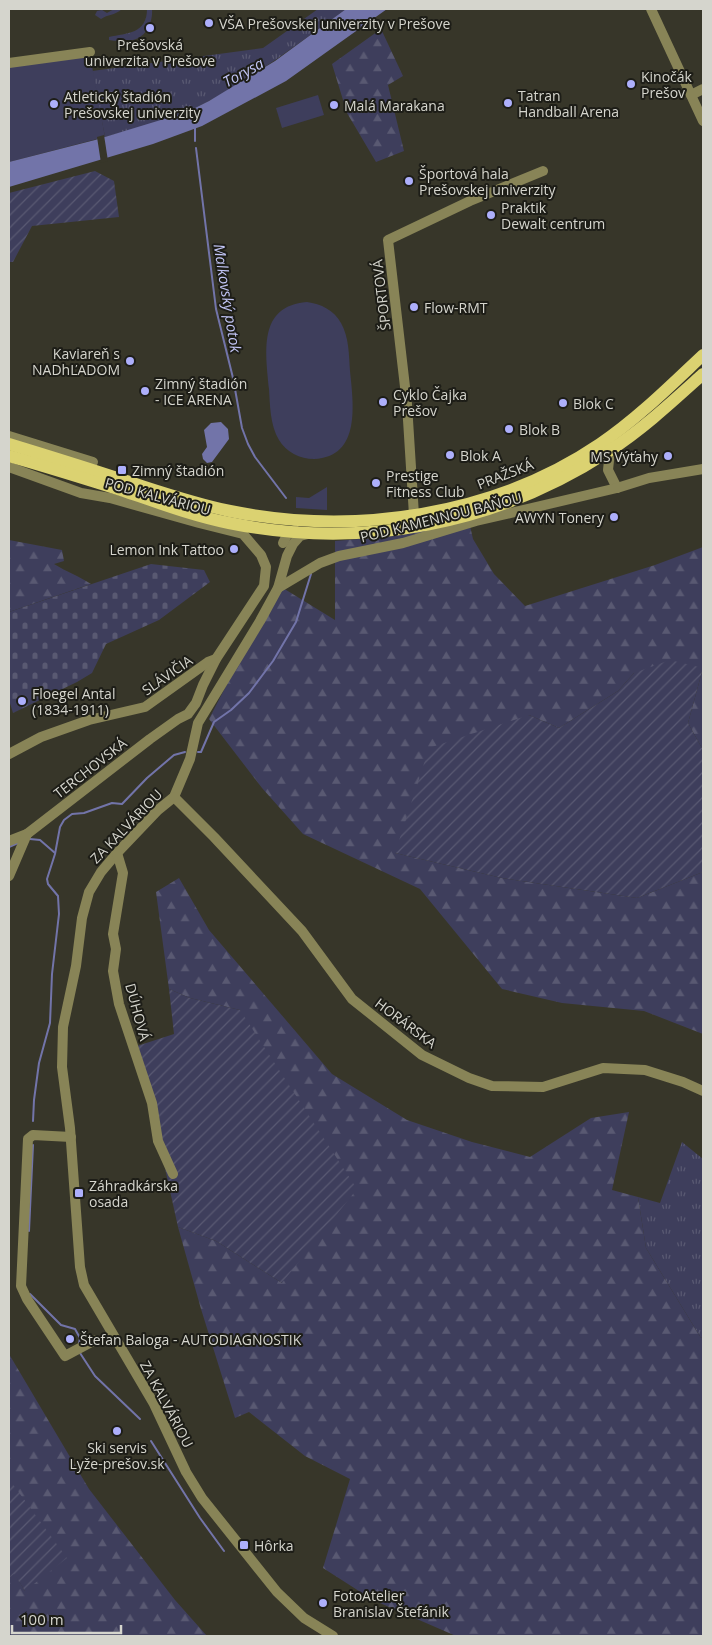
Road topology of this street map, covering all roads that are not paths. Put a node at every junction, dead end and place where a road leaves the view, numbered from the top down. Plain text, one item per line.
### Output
1 (651, 9) edge
2 (90, 52) dead end
3 (9, 64) edge
4 (703, 89) edge
5 (691, 95) junction
6 (703, 121) edge
7 (543, 171) dead end
8 (703, 355) edge
9 (703, 374) edge
10 (9, 436) edge
11 (9, 444) edge
12 (610, 450) junction
13 (9, 456) edge
14 (93, 462) dead end
15 (590, 463) junction
16 (9, 467) edge
17 (703, 469) edge
18 (608, 470) junction
19 (617, 488) junction
20 (414, 515) junction
21 (278, 518) junction
22 (323, 520) junction
23 (289, 540) junction
24 (286, 559) junction
25 (295, 577) junction
26 (264, 586) junction
27 (278, 588) junction
28 (216, 659) junction
29 (188, 714) junction
30 (198, 723) junction
31 (9, 754) edge
32 (174, 796) junction
33 (165, 808) dead end
34 (186, 809) junction
35 (25, 840) junction
36 (9, 841) edge
37 (117, 853) junction
38 (9, 876) edge
39 (703, 1091) edge
40 (71, 1138) junction
41 (173, 1174) dead end
42 (95, 1340) dead end
43 (333, 1636) edge

1 - 5 street
2 - 3 street
4 - 5 street
5 - 6 street
7 - 20 street, ŠPORTOVÁ
8 - 20 main road, PRAŽSKÁ
9 - 12 main road, PRAŽSKÁ
10 - 14 street, POD KALVÁRIOU
11 - 21 main road, POD KALVÁRIOU
12 - 15 main road, PRAŽSKÁ
12 - 18 street
13 - 23 main road, POD KALVÁRIOU
15 - 18 street
15 - 23 main road, PRAŽSKÁ
16 - 26 street, POD KALVÁRIOU
17 - 19 street, POD KAMENNOU BAŇOU
18 - 19 street
19 - 25 street, POD KAMENNOU BAŇOU
20 - 22 main road, PRAŽSKÁ
21 - 22 main road, PRAŽSKÁ
21 - 23 street
22 - 23 street
23 - 24 street, ZA KALVÁRIOU
24 - 25 street
24 - 27 street, ZA KALVÁRIOU
25 - 27 street, POD KAMENNOU BAŇOU
26 - 27 street
26 - 28 street, SLÁVIČIA
27 - 30 street, ZA KALVÁRIOU
28 - 29 street, TERCHOVSKÁ
28 - 31 street, SLÁVIČIA
29 - 30 street
29 - 35 street, TERCHOVSKÁ
30 - 32 street, ZA KALVÁRIOU
32 - 34 street, HORÁRSKA
32 - 37 street, ZA KALVÁRIOU
33 - 34 street
34 - 39 street, HORÁRSKA
35 - 36 street, TERCHOVSKÁ
35 - 38 street
37 - 40 street, ZA KALVÁRIOU
37 - 41 street, DÚHOVÁ
40 - 42 street
40 - 43 street, ZA KALVÁRIOU

